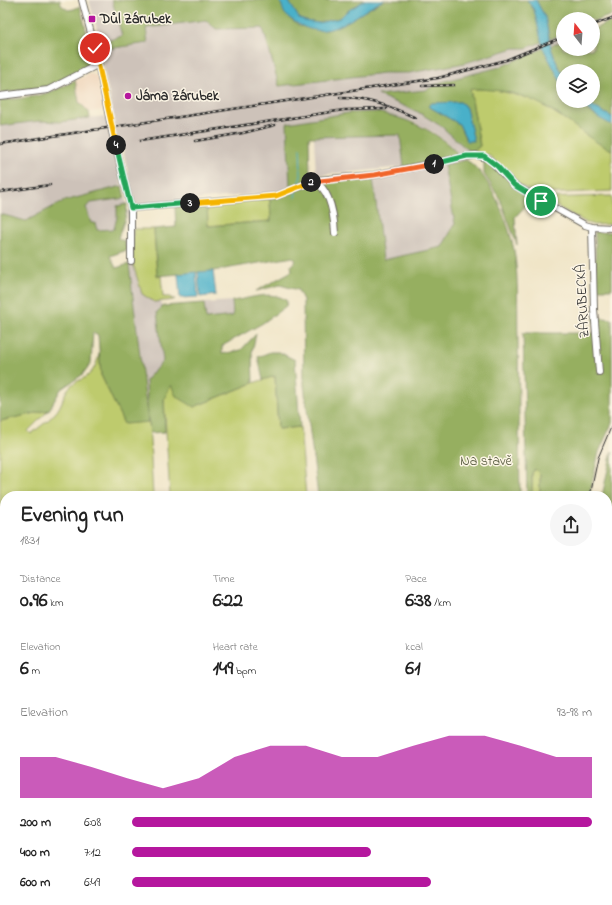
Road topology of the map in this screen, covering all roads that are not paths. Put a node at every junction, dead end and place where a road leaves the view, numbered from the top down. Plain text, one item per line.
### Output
1 (82, 0) edge
2 (99, 64) junction
3 (0, 96) edge
4 (314, 181) junction
5 (131, 208) junction
6 (592, 228) junction
7 (612, 228) edge
8 (335, 233) dead end
9 (131, 261) dead end
10 (599, 372) dead end

1 - 2 street
2 - 3 street
2 - 5 street
4 - 5 street
4 - 6 street
4 - 8 street
5 - 9 street
6 - 7 street
6 - 10 street, ZÁRUBECKÁ

